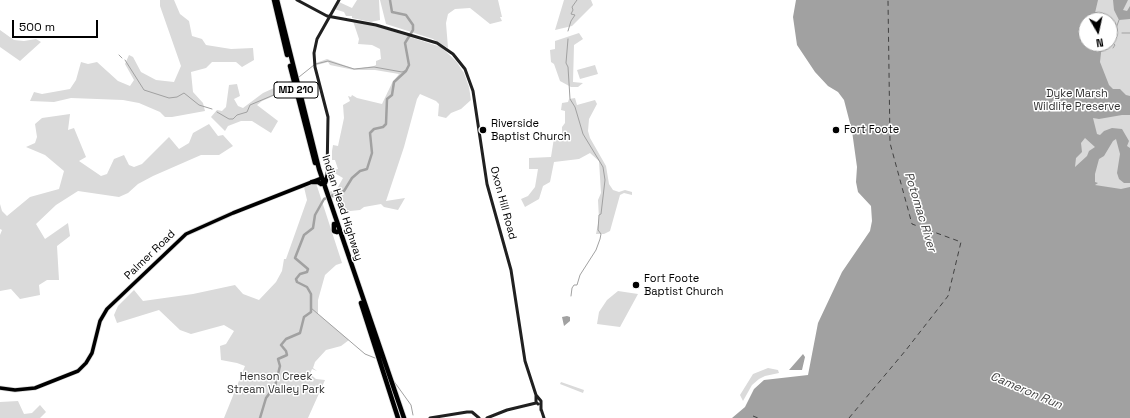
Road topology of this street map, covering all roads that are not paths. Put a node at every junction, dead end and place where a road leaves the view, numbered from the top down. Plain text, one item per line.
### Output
1 (274, 0) edge
2 (297, 0) edge
3 (339, 0) edge
4 (278, 2) edge
5 (330, 16) junction
6 (328, 175) junction
7 (321, 180) junction
8 (312, 182) joint
9 (326, 188) junction
10 (327, 198) junction
11 (0, 388) edge
12 (538, 402) junction
13 (401, 418) edge
14 (430, 418) edge
15 (479, 418) edge
16 (487, 418) edge
17 (544, 418) edge

1 - 7 highway, Indian Head Highway / MD 210
2 - 5 main road, Oxon Hill Road
3 - 5 main road
4 - 7 highway, Indian Head Highway / MD 210
5 - 6 main road
5 - 12 main road, Oxon Hill Road
6 - 7 main road
6 - 9 highway
7 - 8 highway
7 - 9 highway, Indian Head Highway / MD 210
7 - 10 highway, Indian Head Highway / MD 210
8 - 11 main road, Palmer Road
9 - 10 highway, Indian Head Highway / MD 210
10 - 13 highway, Indian Head Highway / MD 210
10 - 13 highway, Indian Head Highway / MD 210
12 - 16 main road
12 - 17 main road
14 - 15 main road

